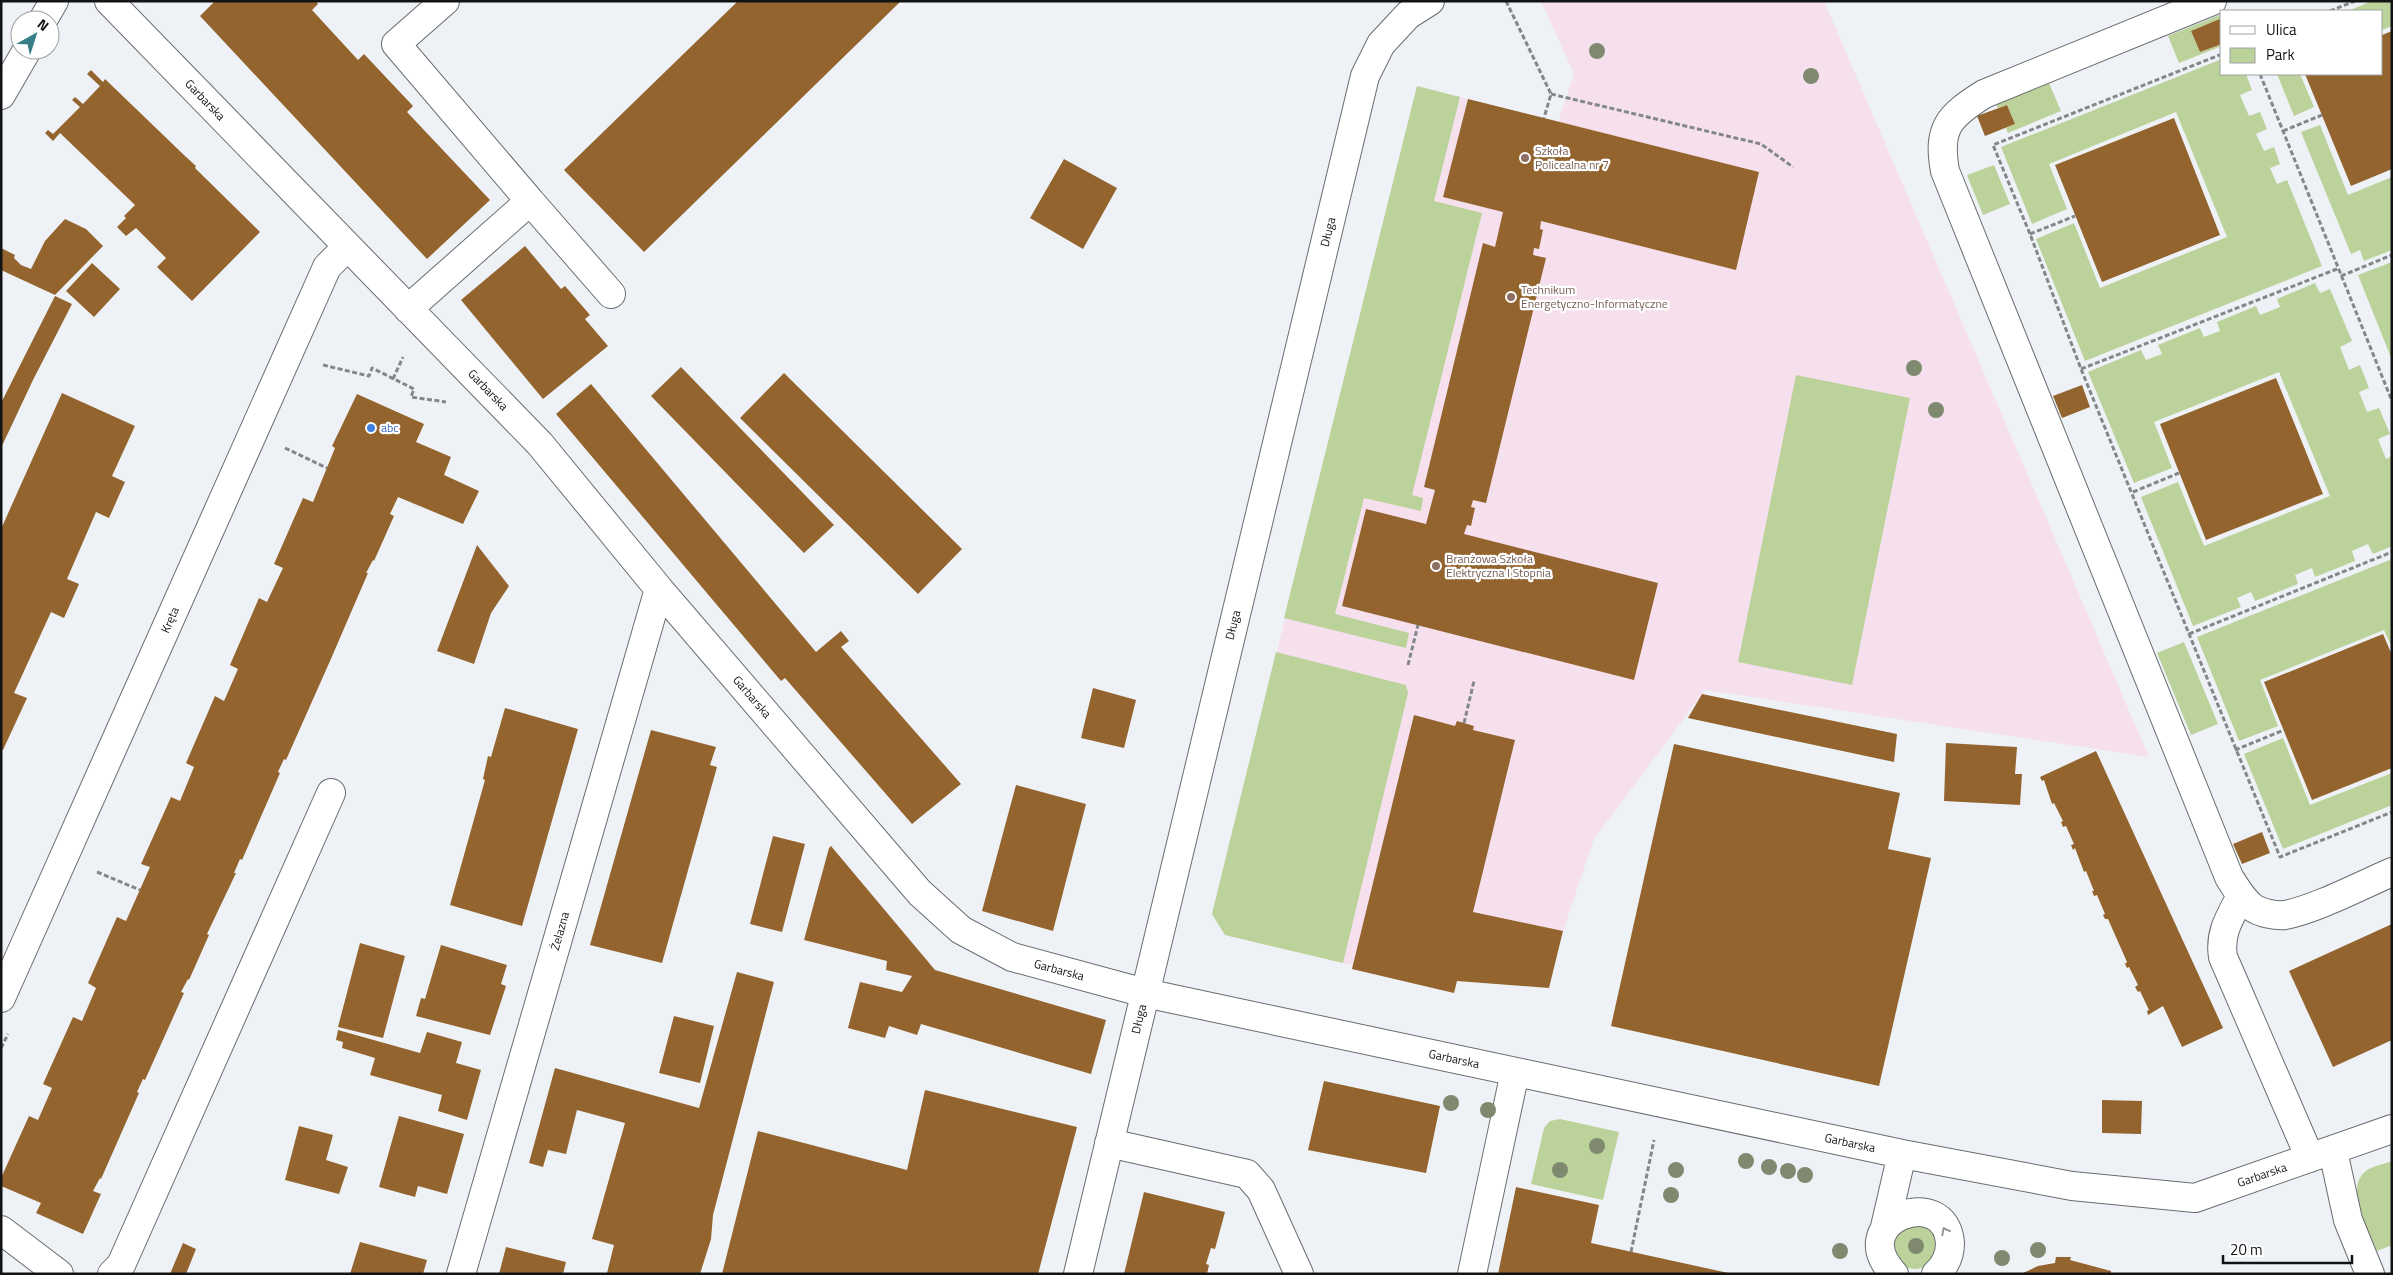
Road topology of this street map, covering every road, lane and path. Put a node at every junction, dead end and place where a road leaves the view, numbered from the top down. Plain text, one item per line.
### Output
1 (109, 1) edge
2 (445, 1) edge
3 (1430, 1) edge
4 (1506, 1) edge
5 (2212, 1) edge
6 (2355, 1) edge
7 (2332, 10) edge
8 (2220, 55) edge
9 (21, 60) edge
10 (2260, 75) edge
11 (1551, 94) junction
12 (1, 95) edge
13 (2322, 115) dead end
14 (1544, 118) dead end
15 (2283, 131) junction
16 (1793, 167) dead end
17 (530, 201) junction
18 (2075, 216) dead end
19 (2030, 234) junction
20 (347, 247) junction
21 (2392, 255) edge
22 (2337, 269) junction
23 (2341, 276) junction
24 (612, 294) dead end
25 (408, 309) junction
26 (406, 350) dead end
27 (315, 363) dead end
28 (2082, 369) junction
29 (393, 379) junction
30 (2392, 387) edge
31 (2387, 389) junction
32 (2392, 401) edge
33 (448, 403) dead end
34 (282, 447) dead end
35 (327, 468) dead end
36 (2179, 473) dead end
37 (2132, 492) junction
38 (2392, 552) edge
39 (659, 589) junction
40 (1418, 625) dead end
41 (2189, 634) junction
42 (1408, 665) dead end
43 (1474, 681) dead end
44 (1464, 723) dead end
45 (2284, 730) dead end
46 (2235, 750) junction
47 (331, 793) dead end
48 (2392, 812) edge
49 (92, 870) dead end
50 (2392, 872) edge
51 (140, 890) dead end
52 (2241, 896) junction
53 (1145, 993) junction
54 (1, 998) edge
55 (1516, 1072) junction
56 (2392, 1129) edge
57 (1654, 1136) dead end
58 (1110, 1143) junction
59 (2322, 1155) junction
60 (1900, 1163) junction
61 (1921, 1212) junction
62 (1885, 1227) junction
63 (1, 1230) edge
64 (1631, 1252) dead end
65 (59, 1274) edge
66 (112, 1274) edge
67 (461, 1274) edge
68 (1078, 1274) edge
69 (1299, 1274) edge
70 (1472, 1274) edge
71 (1894, 1274) edge
72 (1936, 1274) edge
73 (2370, 1274) edge

1 - 20 street, Garbarska
2 - 17 street
3 - 53 street, Długa
4 - 11 path
5 - 52 street
6 - 7 path
8 - 19 path
9 - 12 street
10 - 15 path
11 - 14 path
11 - 16 path
13 - 15 path
15 - 22 path
17 - 24 street
17 - 25 street
18 - 19 path
19 - 28 path
20 - 25 street, Garbarska
20 - 54 street, Kręta
21 - 23 path
22 - 23 path
22 - 28 path
23 - 31 path
25 - 39 street, Garbarska
26 - 29 path
27 - 29 path
28 - 37 path
29 - 33 path
30 - 31 path
31 - 32 path
34 - 35 path
36 - 37 path
37 - 41 path
38 - 41 path
39 - 53 street, Garbarska
39 - 67 street, Żelazna
40 - 42 path
41 - 46 path
43 - 44 path
45 - 46 path
46 - 48 path
47 - 66 street
49 - 51 path
50 - 52 street
52 - 59 street
53 - 55 street, Garbarska
53 - 58 street, Długa
55 - 60 street, Garbarska
55 - 70 street
56 - 59 street, Garbarska
57 - 64 path
58 - 68 street, Długa
58 - 69 street
59 - 60 street, Garbarska
59 - 73 street
60 - 61 street
60 - 62 street
61 - 62 street
72 -> 61 street
62 - 71 street
63 - 65 street

